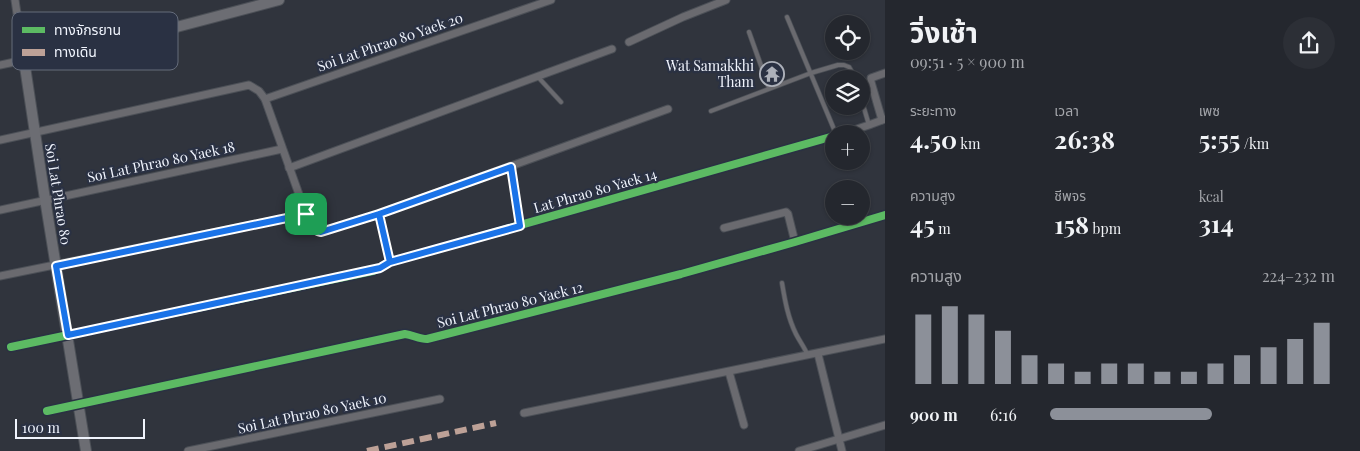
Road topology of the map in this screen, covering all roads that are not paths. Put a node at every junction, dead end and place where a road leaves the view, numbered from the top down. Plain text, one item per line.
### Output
1 (279, 0) edge
2 (551, 0) edge
3 (726, 0) edge
4 (787, 17) dead end
5 (178, 27) edge
6 (749, 32) dead end
7 (629, 42) dead end
8 (612, 49) dead end
9 (26, 70) edge
10 (851, 70) edge
11 (885, 72) edge
12 (811, 73) junction
13 (537, 76) junction
14 (769, 88) junction
15 (265, 99) junction
16 (561, 102) dead end
17 (668, 109) dead end
18 (711, 111) dead end
19 (867, 115) edge
20 (884, 119) edge
21 (831, 125) edge
22 (870, 125) joint
23 (35, 132) junction
24 (825, 138) edge
25 (0, 140) edge
26 (282, 149) junction
27 (511, 167) junction
28 (289, 168) junction
29 (45, 199) junction
30 (0, 210) edge
31 (306, 214) junction
32 (379, 214) junction
33 (885, 215) edge
34 (520, 226) junction
35 (724, 228) dead end
36 (795, 242) junction
37 (390, 262) junction
38 (56, 266) junction
39 (0, 276) edge
40 (782, 283) dead end
41 (68, 335) junction
42 (885, 340) edge
43 (11, 347) dead end
44 (818, 354) junction
45 (808, 356) junction
46 (729, 372) junction
47 (440, 399) dead end
48 (78, 404) junction
49 (47, 411) dead end
50 (524, 413) dead end
51 (744, 425) dead end
52 (885, 425) edge
53 (839, 439) junction
54 (86, 451) edge
55 (188, 451) edge
56 (798, 451) edge
57 (842, 451) edge

1 - 5 street
2 - 15 street, Soi Lat Phrao 80 Yaek 20
3 - 7 street
4 - 12 lane
6 - 14 lane
8 - 13 street
9 - 23 street, Soi Lat Phrao 80
10 - 12 lane
11 - 20 street
12 - 14 lane
12 - 21 lane
13 - 16 lane
13 - 28 street
14 - 18 lane
15 - 23 street
15 - 26 street
17 - 27 street
19 - 22 lane
20 - 22 street
23 - 25 street
23 - 29 street, Soi Lat Phrao 80
24 - 34 street, Lat Phrao 80 Yaek 14
26 - 28 street
26 - 29 street, Soi Lat Phrao 80 Yaek 18
27 - 32 street
27 - 34 lane
28 - 31 street
29 - 30 street, Soi Lat Phrao 80 Yaek 18
29 - 38 street, Soi Lat Phrao 80
31 - 32 street
31 - 38 street
32 - 37 street
33 - 36 street, Soi Lat Phrao 80 Yaek 12
34 - 37 street, Lat Phrao 80 Yaek 14
35 - 36 street
36 - 48 street, Soi Lat Phrao 80 Yaek 12
37 - 41 street, Lat Phrao 80 Yaek 14
38 - 39 street
38 - 41 street, Soi Lat Phrao 80
40 - 45 lane
41 - 43 street, Lat Phrao 80 Yaek 14
41 - 48 street, Soi Lat Phrao 80
42 - 44 street
44 - 45 street
44 - 53 street
45 - 46 street
46 - 50 street
46 - 51 street
47 - 55 street, Soi Lat Phrao 80 Yaek 10
48 - 49 street, Soi Lat Phrao 80 Yaek 12
48 - 54 street, Soi Lat Phrao 80
52 - 53 street
53 - 56 street
53 - 57 street

